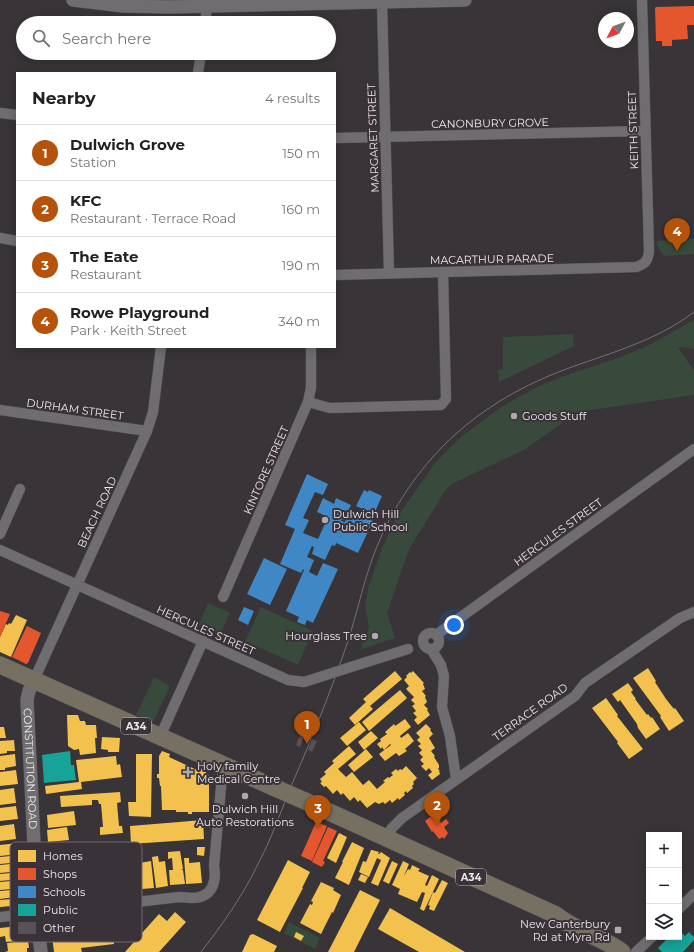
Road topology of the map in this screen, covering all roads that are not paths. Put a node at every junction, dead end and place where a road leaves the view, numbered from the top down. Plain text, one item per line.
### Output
1 (73, 0) edge
2 (465, 0) edge
3 (642, 0) edge
4 (407, 1) edge
5 (382, 2) junction
6 (145, 3) edge
7 (207, 7) junction
8 (206, 16) edge
9 (200, 60) edge
10 (198, 72) edge
11 (0, 113) edge
12 (16, 115) edge
13 (645, 131) junction
14 (385, 137) junction
15 (336, 138) edge
16 (0, 238) edge
17 (16, 242) edge
18 (648, 260) joint
19 (443, 272) junction
20 (389, 273) junction
21 (336, 275) edge
22 (161, 348) edge
23 (311, 348) edge
24 (308, 402) junction
25 (0, 410) edge
26 (147, 431) junction
27 (694, 449) edge
28 (20, 489) dead end
29 (0, 534) edge
30 (0, 550) edge
31 (76, 585) junction
32 (223, 597) dead end
33 (694, 612) edge
34 (203, 642) junction
35 (408, 649) dead end
36 (0, 665) edge
37 (34, 680) junction
38 (160, 737) junction
39 (224, 766) junction
40 (456, 779) junction
41 (386, 839) junction
42 (34, 842) edge
43 (694, 894) edge
44 (142, 901) edge
45 (682, 906) edge
46 (556, 915) junction
47 (10, 916) edge
48 (0, 917) edge
49 (649, 940) edge
50 (40, 942) edge
51 (41, 952) edge
52 (622, 952) edge
53 (636, 952) edge

1 - 6 main road
2 - 4 main road
3 - 13 street, KEITH STREET
4 - 5 main road
5 - 7 main road
5 - 14 street, MARGARET STREET
6 - 7 main road
7 - 8 street
9 - 10 street
11 - 12 street
13 - 14 street, CANONBURY GROVE
13 - 18 street, KEITH STREET
14 - 15 street, CANONBURY GROVE
14 - 20 street, MARGARET STREET
16 - 17 street
18 - 19 street, MACARTHUR PARADE
19 - 20 street, MACARTHUR PARADE
19 - 24 street
20 - 21 street, MACARTHUR PARADE
22 - 26 street, BEACH ROAD
23 - 24 street, KINTORE STREET
24 - 32 street, KINTORE STREET
25 - 26 street, DURHAM STREET
26 - 31 street, BEACH ROAD
27 - 40 street, HERCULES STREET
28 - 29 street
30 - 31 street, HERCULES STREET
31 - 34 street, HERCULES STREET
31 - 37 street, BEACH ROAD
33 - 40 street, TERRACE ROAD
34 - 35 street, HERCULES STREET, bridge
34 - 38 street
36 - 37 highway, A34
37 - 38 highway, A34
37 - 42 main road, CONSTITUTION ROAD
38 - 39 highway, A34
39 - 41 highway, A34, bridge
39 - 44 street
40 - 41 street, TERRACE ROAD
41 - 46 highway, A34
43 - 45 street
46 - 52 highway, A34
46 - 53 highway, A34
47 - 48 street
49 - 53 street
50 - 51 main road, CONSTITUTION ROAD

